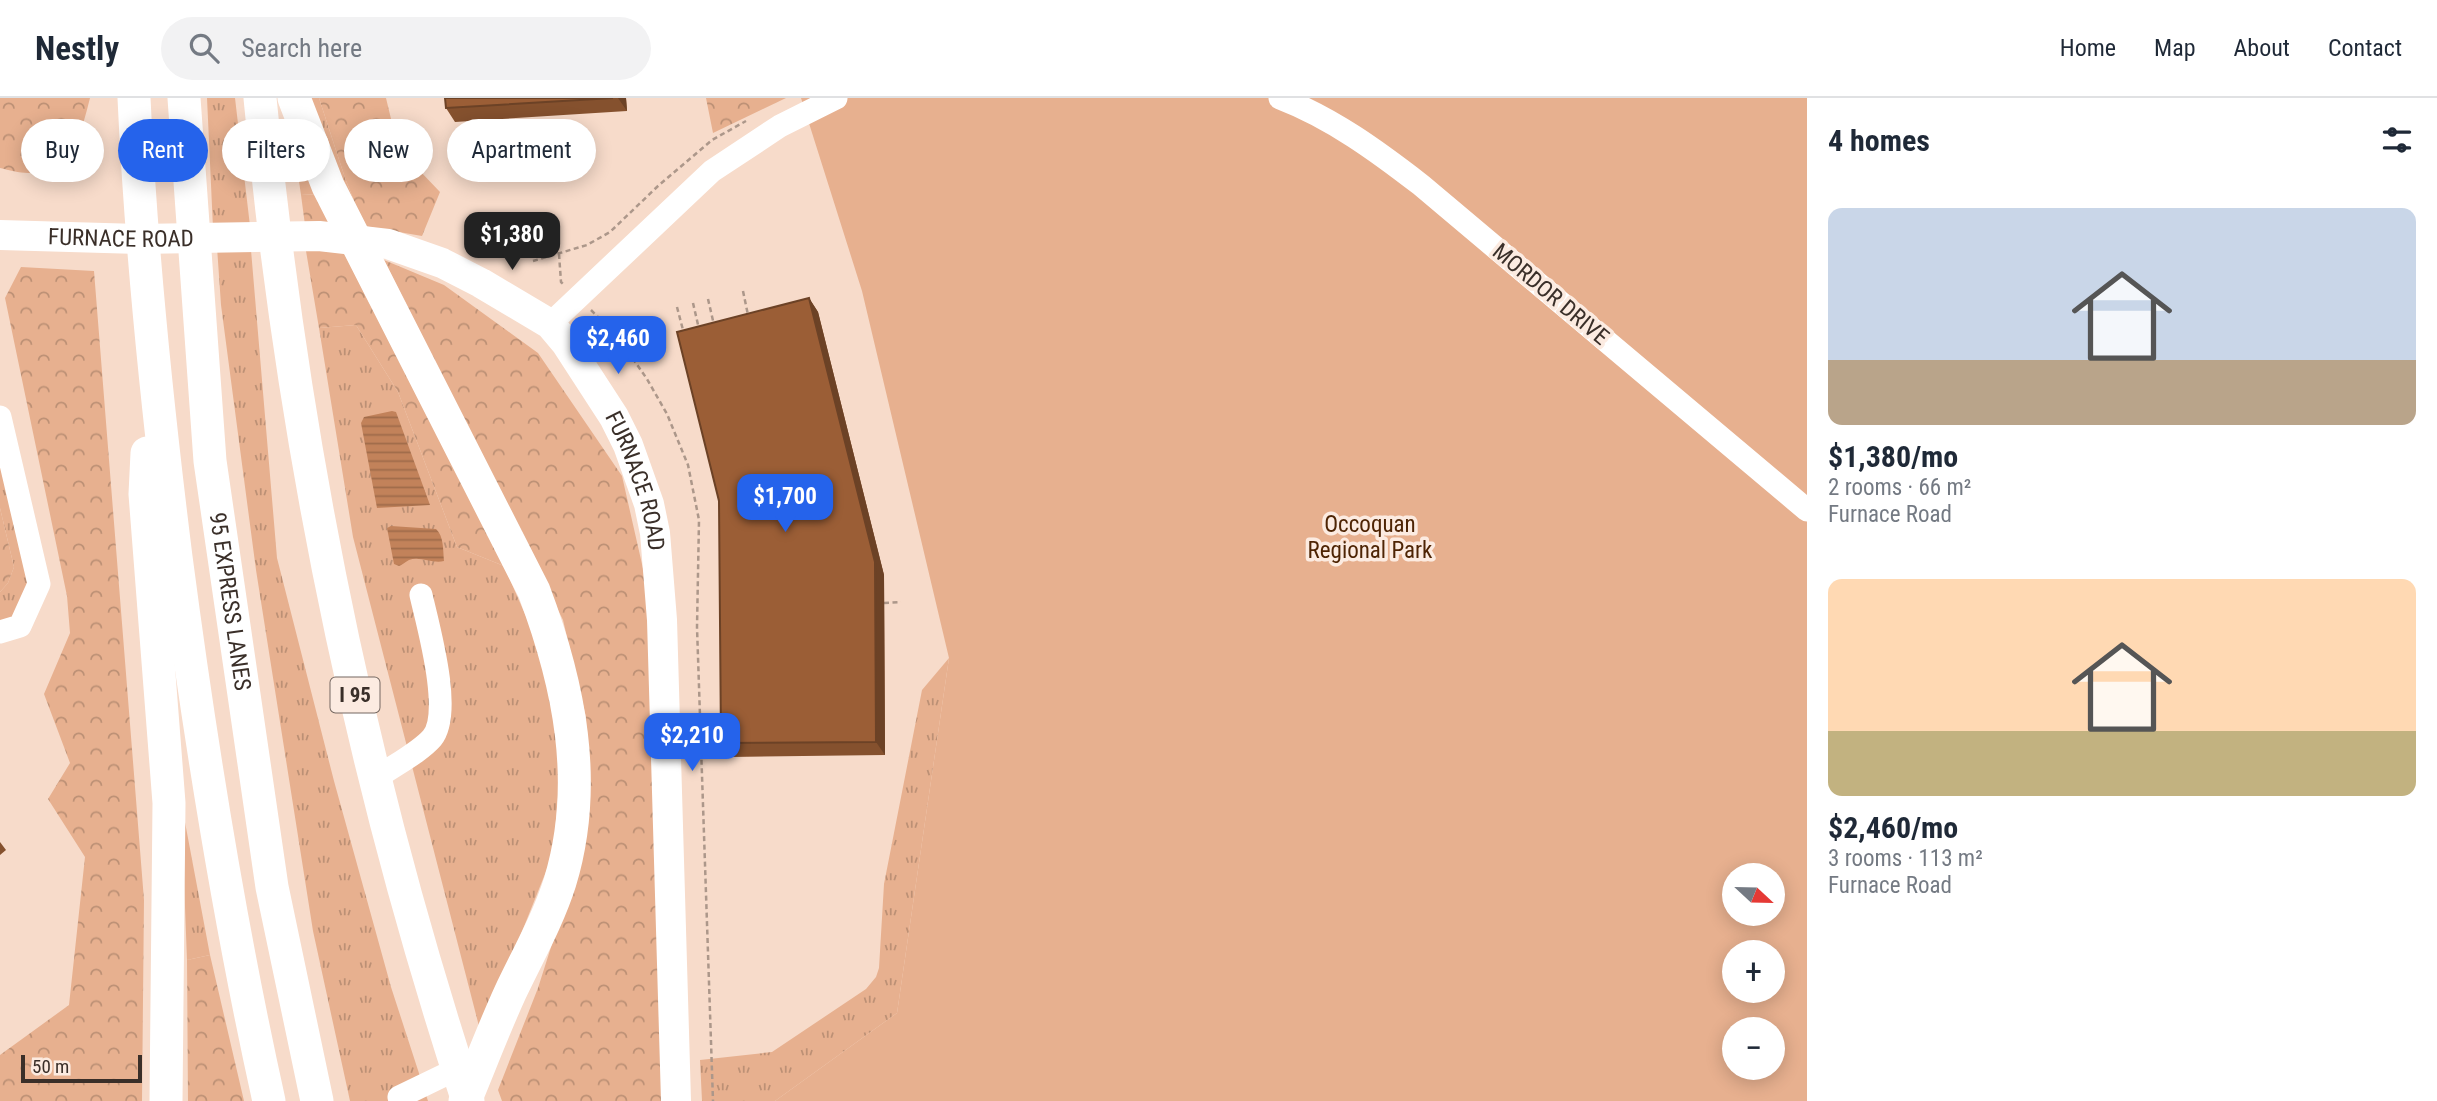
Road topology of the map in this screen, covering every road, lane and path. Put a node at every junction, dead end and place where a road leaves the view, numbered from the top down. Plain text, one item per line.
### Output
1 (134, 98) edge
2 (184, 98) edge
3 (260, 98) edge
4 (294, 98) edge
5 (836, 98) edge
6 (1280, 98) edge
7 (746, 121) dead end
8 (0, 235) edge
9 (559, 254) junction
10 (533, 261) dead end
11 (561, 282) dead end
12 (743, 291) dead end
13 (708, 299) dead end
14 (694, 303) dead end
15 (677, 307) dead end
16 (749, 316) edge
17 (603, 321) dead end
18 (550, 324) junction
19 (714, 325) edge
20 (699, 329) edge
21 (684, 333) edge
22 (152, 353) junction
23 (0, 417) edge
24 (1807, 510) edge
25 (421, 595) dead end
26 (901, 602) dead end
27 (884, 603) dead end
28 (0, 632) edge
29 (375, 779) junction
30 (457, 1069) junction
31 (399, 1097) dead end
32 (166, 1101) edge
33 (269, 1101) edge
34 (317, 1101) edge
35 (467, 1101) edge
36 (676, 1101) edge
37 (713, 1101) edge

1 - 22 highway
2 - 34 highway, 95 EXPRESS LANES
3 - 29 highway, I 95
4 - 35 highway
5 - 18 street
6 - 24 street, MORDOR DRIVE
7 - 9 path
8 - 18 main road, FURNACE ROAD
9 - 10 path
9 - 11 path
12 - 16 path
13 - 19 path
14 - 20 path
15 - 21 path
17 - 37 path
18 - 36 main road, FURNACE ROAD
22 - 32 highway
22 - 33 highway
23 - 28 street
25 - 29 street
26 - 27 path
29 - 30 highway, I 95
30 - 31 street
30 - 35 highway, I 95

